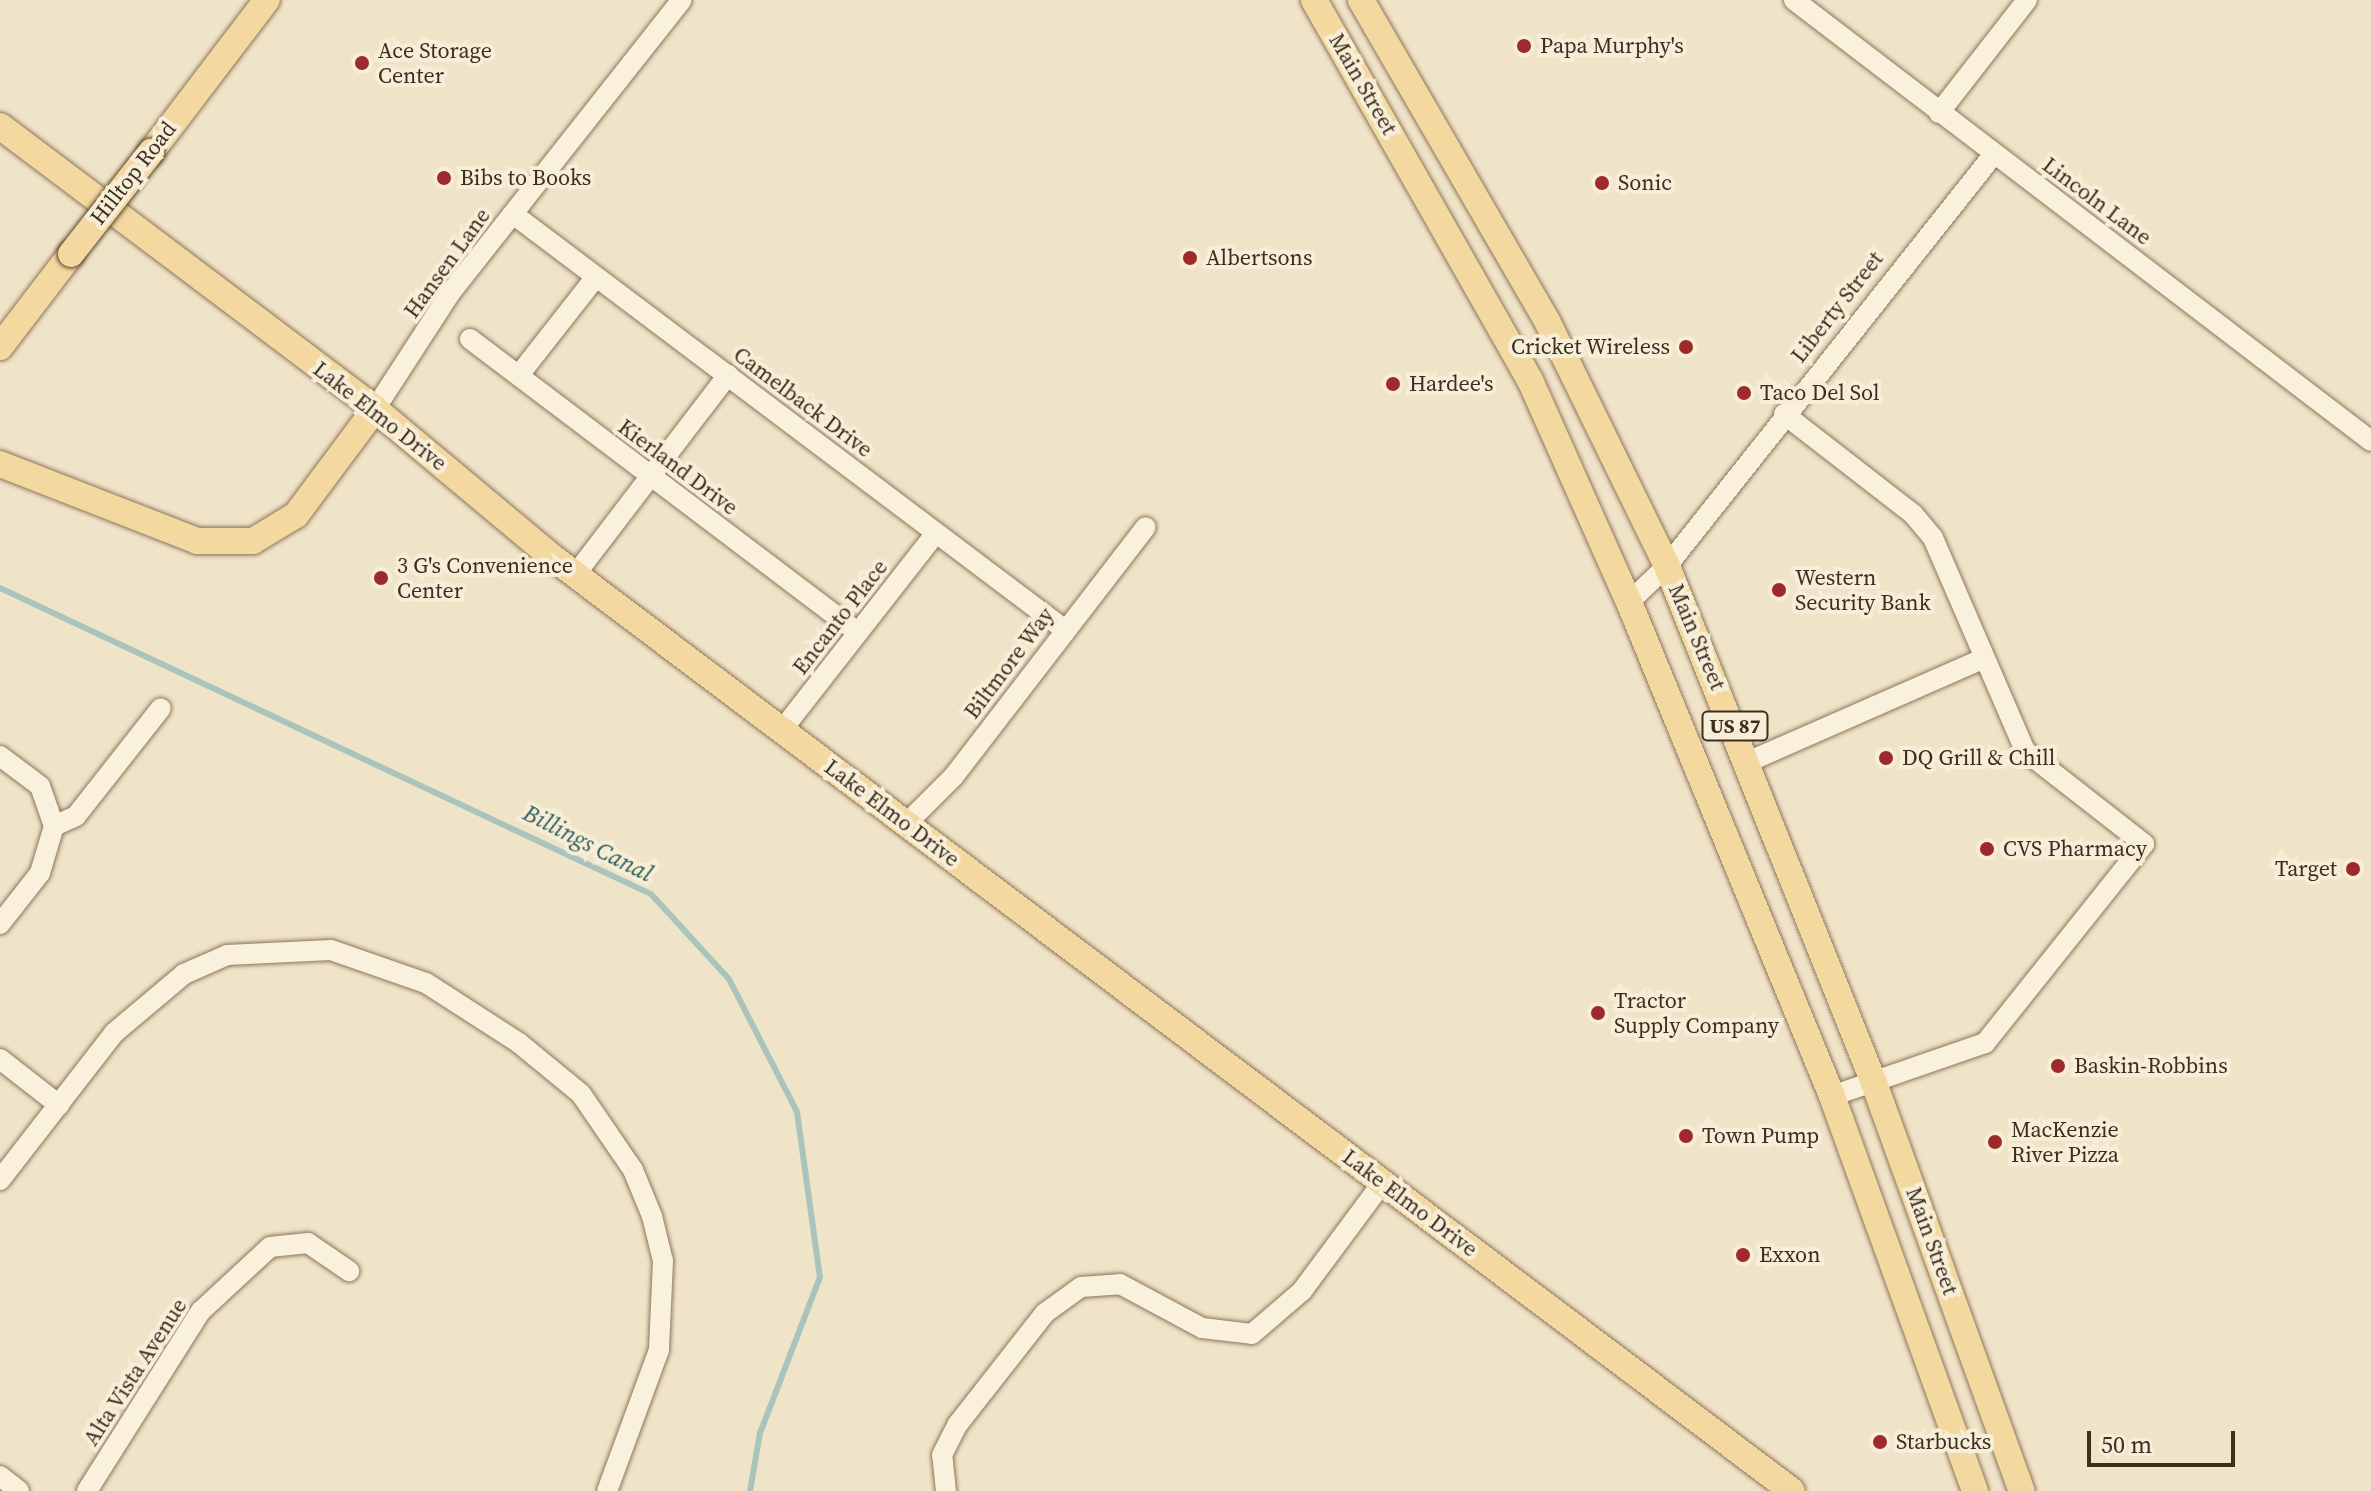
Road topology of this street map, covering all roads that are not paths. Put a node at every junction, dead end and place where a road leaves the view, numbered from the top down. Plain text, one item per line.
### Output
1 (267, 0) edge
2 (682, 0) edge
3 (1314, 0) edge
4 (1361, 0) edge
5 (1794, 0) edge
6 (2027, 0) edge
7 (1939, 113) junction
8 (0, 126) edge
9 (1994, 154) junction
10 (513, 214) junction
11 (595, 278) junction
12 (470, 339) dead end
13 (0, 347) edge
14 (519, 375) junction
15 (728, 375) junction
16 (375, 409) junction
17 (1784, 414) junction
18 (2371, 441) edge
19 (0, 464) edge
20 (650, 476) junction
21 (1146, 527) dead end
22 (936, 533) junction
23 (1667, 566) junction
24 (575, 575) junction
25 (1629, 602) junction
26 (1064, 629) junction
27 (858, 632) junction
28 (1980, 660) junction
29 (161, 708) dead end
30 (782, 730) junction
31 (0, 756) edge
32 (1750, 761) junction
33 (906, 824) junction
34 (54, 826) junction
35 (0, 924) edge
36 (0, 1059) edge
37 (1874, 1083) junction
38 (1832, 1096) junction
39 (59, 1105) junction
40 (0, 1180) edge
41 (1383, 1182) junction
42 (349, 1271) dead end
43 (0, 1476) edge
44 (19, 1491) edge
45 (87, 1491) edge
46 (607, 1491) edge
47 (946, 1491) edge
48 (1792, 1491) edge
49 (1975, 1491) edge
50 (2022, 1491) edge

1 - 13 main road, Hilltop Road, bridge
2 - 10 street, Hansen Lane
3 - 25 main road, Main Street / US 87
4 - 23 main road, Main Street / US 87
5 - 7 street, Lincoln Lane
6 - 7 street
7 - 9 street, Lincoln Lane
8 - 16 main road, Lake Elmo Drive
9 - 17 street, Liberty Street
9 - 18 street, Lincoln Lane
10 - 11 street, Camelback Drive
10 - 16 street, Hansen Lane
11 - 14 street
11 - 15 street, Camelback Drive
12 - 14 street, Kierland Drive
14 - 20 street, Kierland Drive
15 - 20 street
15 - 22 street, Camelback Drive
16 - 19 main road
16 - 24 main road, Lake Elmo Drive
17 - 23 street, Liberty Street
17 - 28 street
20 - 24 street
20 - 27 street, Kierland Drive
21 - 26 street, Biltmore Way
22 - 26 street, Camelback Drive
22 - 27 street, Encanto Place
23 - 25 street, Liberty Street
23 - 32 main road, Main Street / US 87
24 - 30 main road, Lake Elmo Drive
25 - 38 main road, Main Street / US 87
26 - 33 street, Biltmore Way
27 - 30 street, Encanto Place
28 - 32 street
28 - 37 street
29 - 34 street
30 - 33 main road, Lake Elmo Drive
31 - 34 street
32 - 37 main road, Main Street / US 87
33 - 41 main road, Lake Elmo Drive
34 - 35 street
36 - 39 street
37 - 38 street
37 - 50 main road, Main Street / US 87
38 - 49 main road, Main Street / US 87
39 - 40 street
39 - 46 street
41 - 47 street
41 - 48 main road, Lake Elmo Drive
42 - 45 street, Alta Vista Avenue
43 - 44 street

